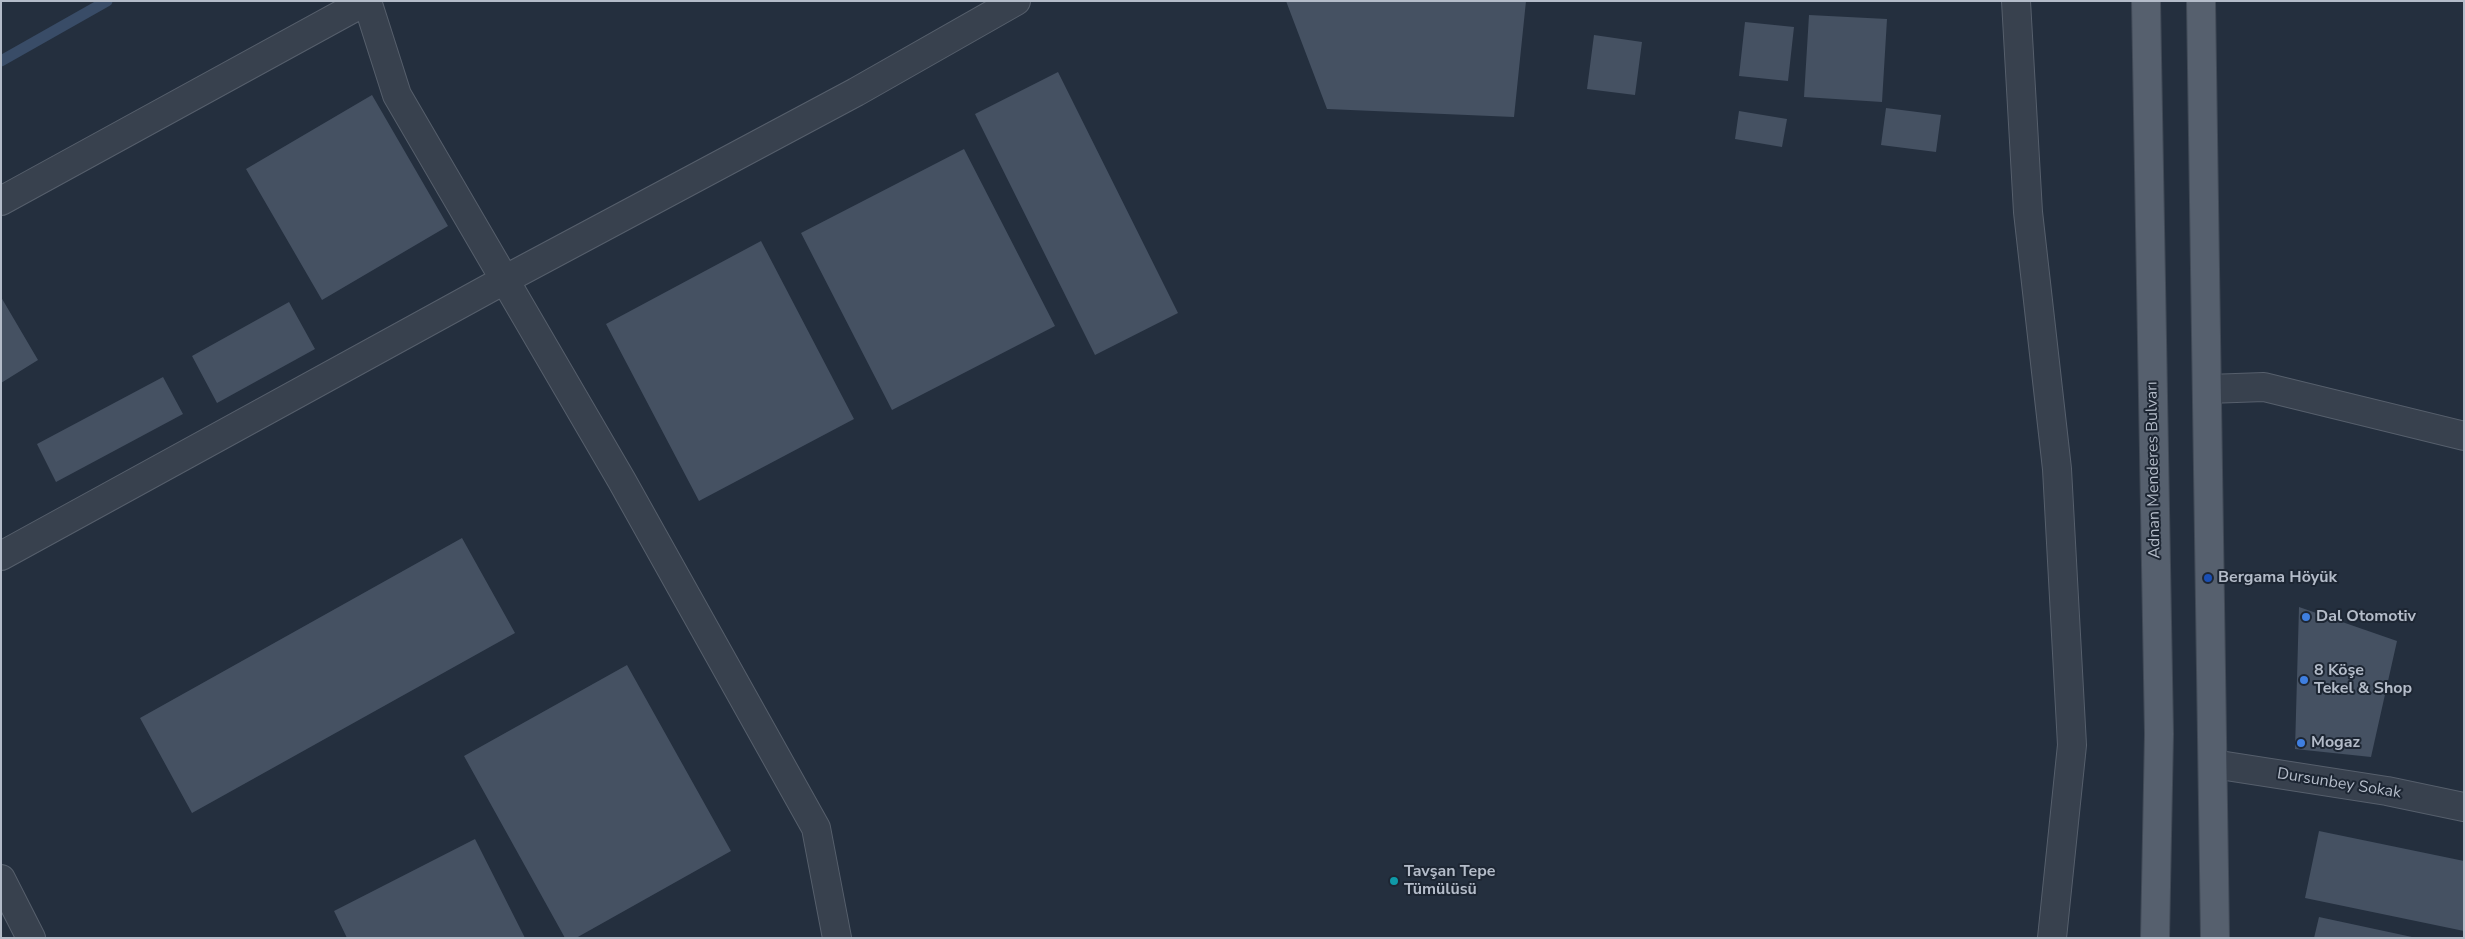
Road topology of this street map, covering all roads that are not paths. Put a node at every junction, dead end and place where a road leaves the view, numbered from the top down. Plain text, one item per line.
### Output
1 (366, 1) edge
2 (1016, 1) edge
3 (2016, 1) edge
4 (2146, 1) edge
5 (2201, 1) edge
6 (1, 201) edge
7 (506, 279) junction
8 (2208, 389) junction
9 (2464, 436) edge
10 (1, 556) edge
11 (2213, 764) junction
12 (2464, 807) edge
13 (1, 879) edge
14 (31, 938) edge
15 (837, 938) edge
16 (2052, 938) edge
17 (2155, 938) edge
18 (2215, 938) edge

1 - 6 street
1 - 7 street
2 - 7 street
3 - 16 street
4 - 17 main road, Adnan Menderes Bulvarı
5 - 8 main road
7 - 10 street
7 - 15 street
8 - 9 street
8 - 11 main road
11 - 12 street, Dursunbey Sokak
11 - 18 main road
13 - 14 street

